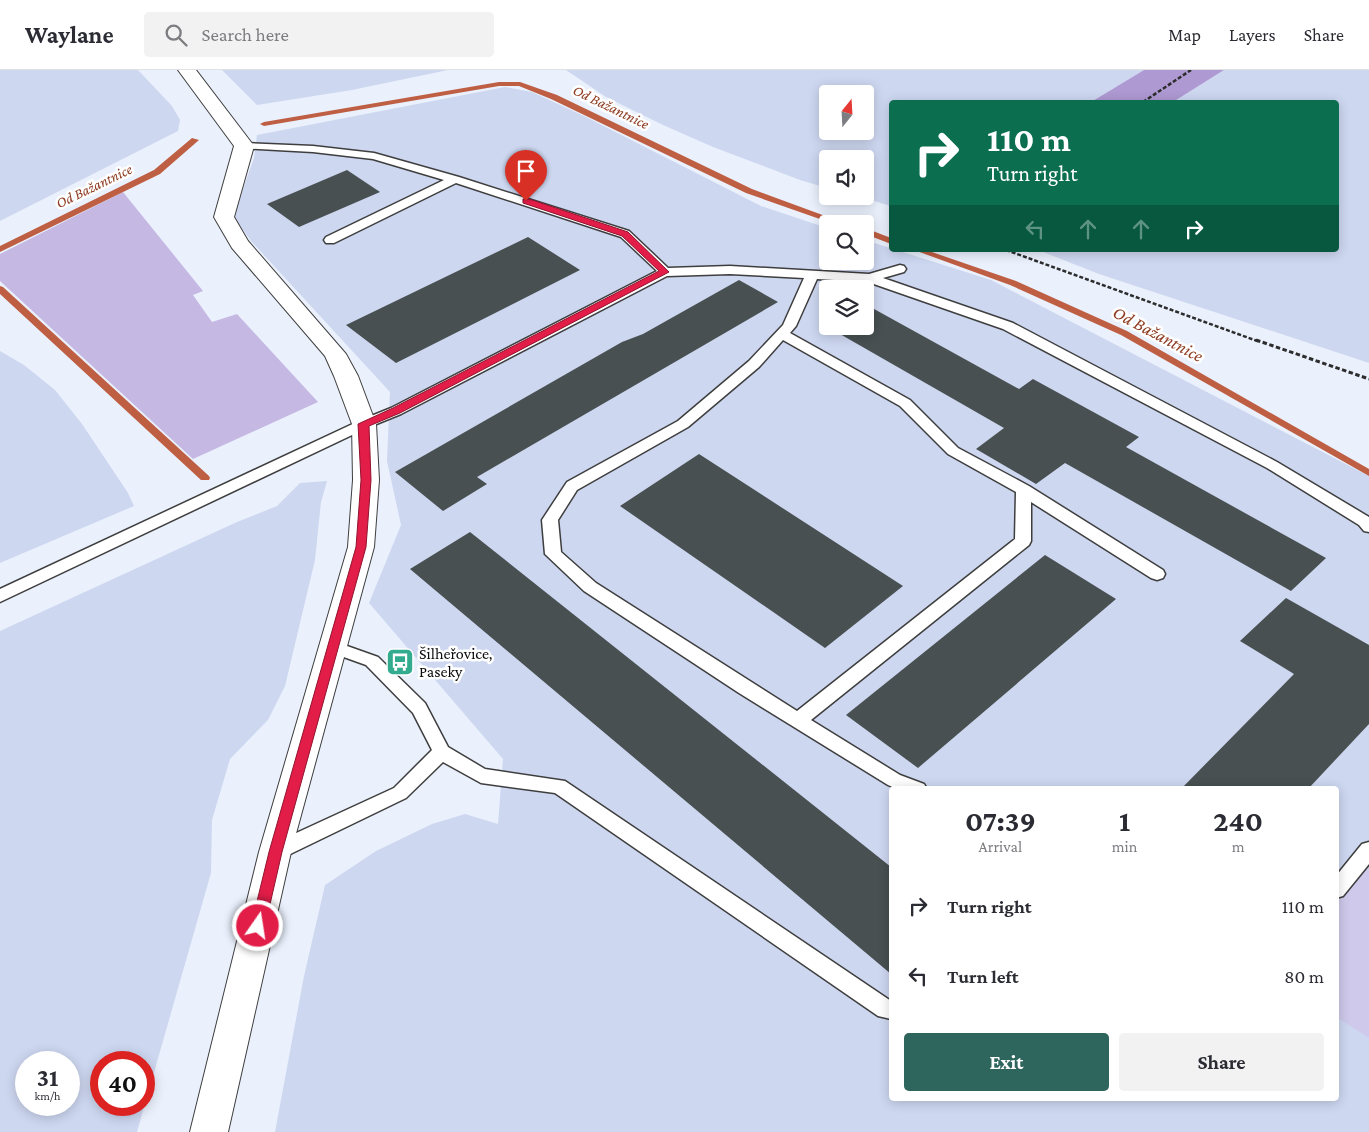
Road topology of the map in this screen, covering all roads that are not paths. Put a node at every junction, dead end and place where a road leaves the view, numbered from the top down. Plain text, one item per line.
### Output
1 (186, 70) edge
2 (244, 146) junction
3 (455, 179) junction
4 (330, 240) dead end
5 (900, 269) dead end
6 (665, 272) junction
7 (812, 275) junction
8 (870, 278) junction
9 (782, 334) junction
10 (364, 424) junction
11 (1024, 490) junction
12 (1369, 527) edge
13 (1157, 574) dead end
14 (0, 596) edge
15 (333, 647) junction
16 (798, 720) junction
17 (442, 752) junction
18 (910, 786) edge
19 (1369, 850) edge
20 (275, 852) junction
21 (1339, 886) edge
22 (889, 1009) edge
23 (209, 1132) edge

1 - 2 street
2 - 3 lane
2 - 10 street
3 - 4 lane
3 - 6 lane
5 - 8 lane
6 - 7 lane
6 - 10 lane
7 - 8 lane
7 - 9 lane
8 - 12 lane
9 - 11 lane
9 - 16 lane
10 - 14 lane
10 - 15 street
11 - 13 lane
11 - 16 lane
15 - 17 lane
15 - 20 street
16 - 18 lane
17 - 20 lane
17 - 22 lane
19 - 21 lane
20 - 23 street

